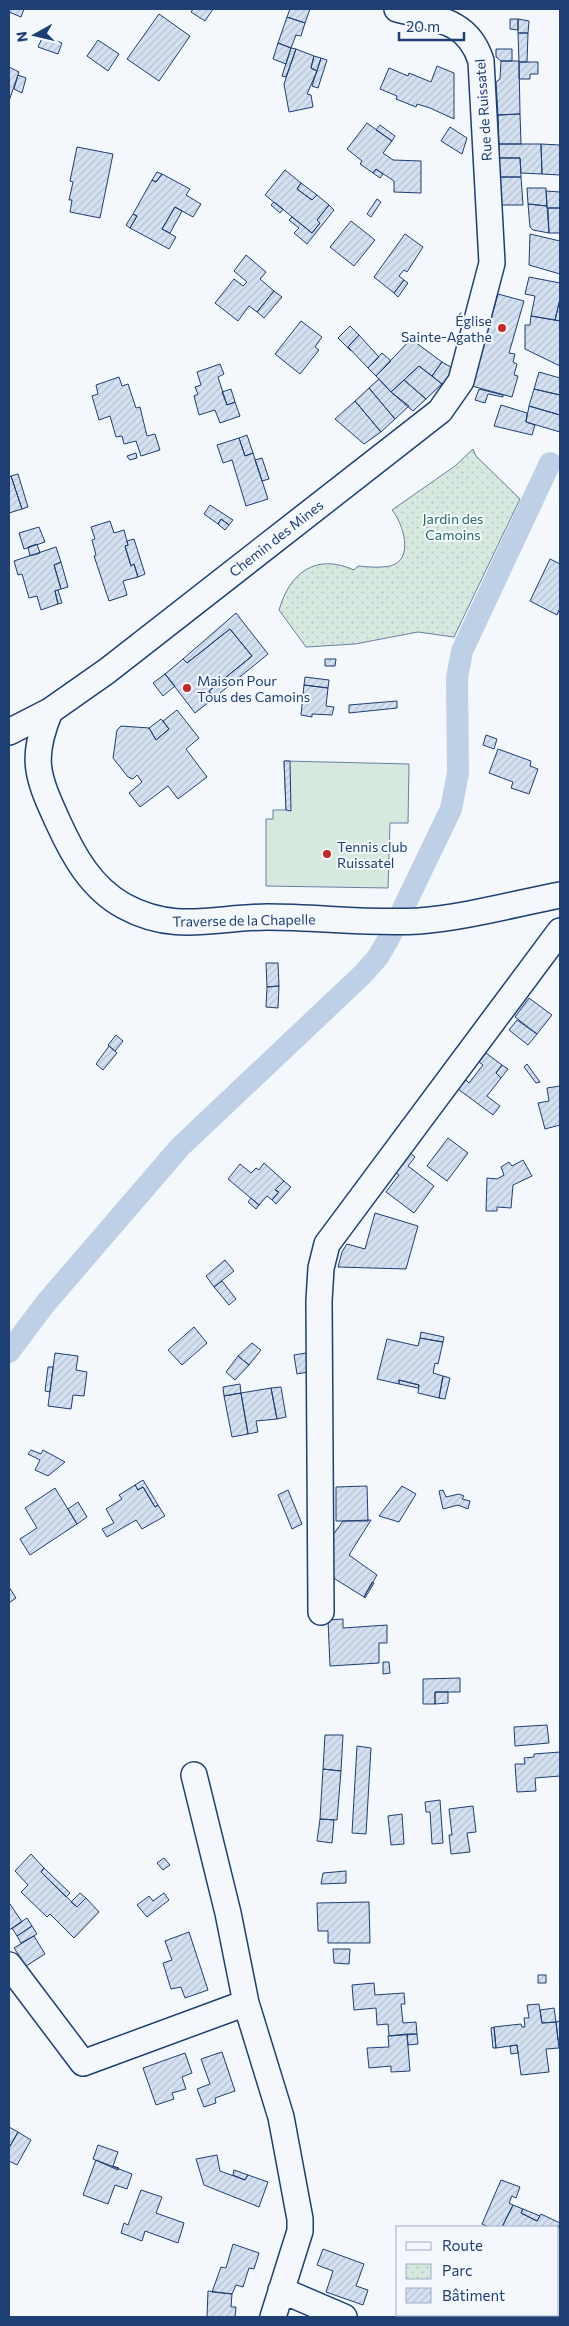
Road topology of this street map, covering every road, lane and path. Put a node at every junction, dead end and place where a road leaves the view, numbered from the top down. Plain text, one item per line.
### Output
1 (397, 9) edge
2 (483, 297) joint
3 (50, 711) junction
4 (9, 732) edge
5 (560, 895) edge
6 (560, 931) edge
7 (321, 1612) dead end
8 (194, 1775) dead end
9 (9, 1966) edge
10 (246, 2003) junction
11 (281, 2290) junction
12 (273, 2317) edge
13 (344, 2317) edge

1 - 2 street, Rue de Ruissatel
2 - 3 street, Chemin des Mines
3 - 4 street, Chemin des Mines
3 - 5 street, Traverse de la Chapelle
6 - 7 street
8 - 10 street
9 - 10 street
10 - 11 street
11 - 12 street
11 - 13 street

